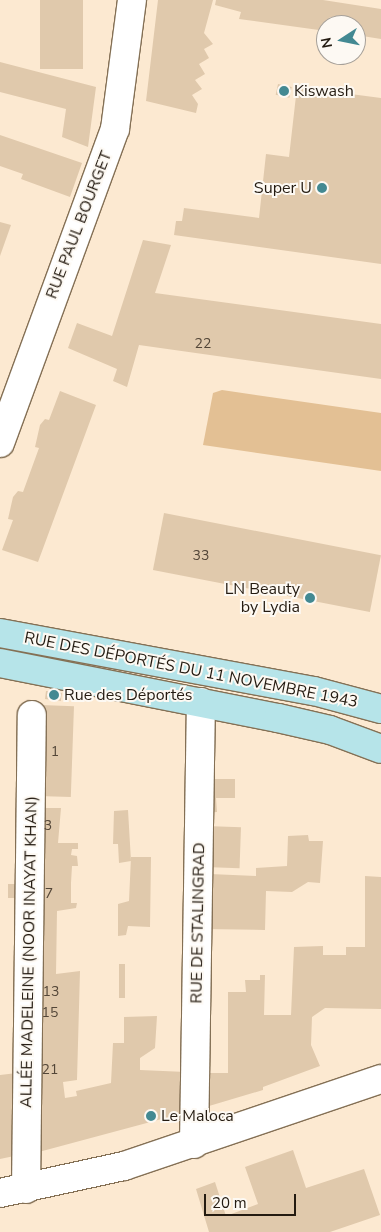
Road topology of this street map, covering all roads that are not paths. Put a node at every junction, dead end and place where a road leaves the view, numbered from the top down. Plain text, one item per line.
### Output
1 (132, 0) edge
2 (0, 443) edge
3 (0, 633) edge
4 (0, 663) edge
5 (202, 702) junction
6 (381, 709) edge
7 (32, 715) dead end
8 (381, 749) edge
9 (381, 1078) edge
10 (194, 1144) junction
11 (26, 1189) junction
12 (0, 1194) edge

1 - 2 street, RUE PAUL BOURGET
3 - 6 street, RUE DES DÉPORTÉS DU 11 NOVEMBRE 1943
4 - 5 street, RUE DES DÉPORTÉS DU 11 NOVEMBRE 1943
5 - 8 street, RUE DES DÉPORTÉS DU 11 NOVEMBRE 1943
5 - 10 street, RUE DE STALINGRAD
7 - 11 street, ALLÉE MADELEINE (NOOR INAYAT KHAN)
9 - 10 street
10 - 11 street
11 - 12 street

